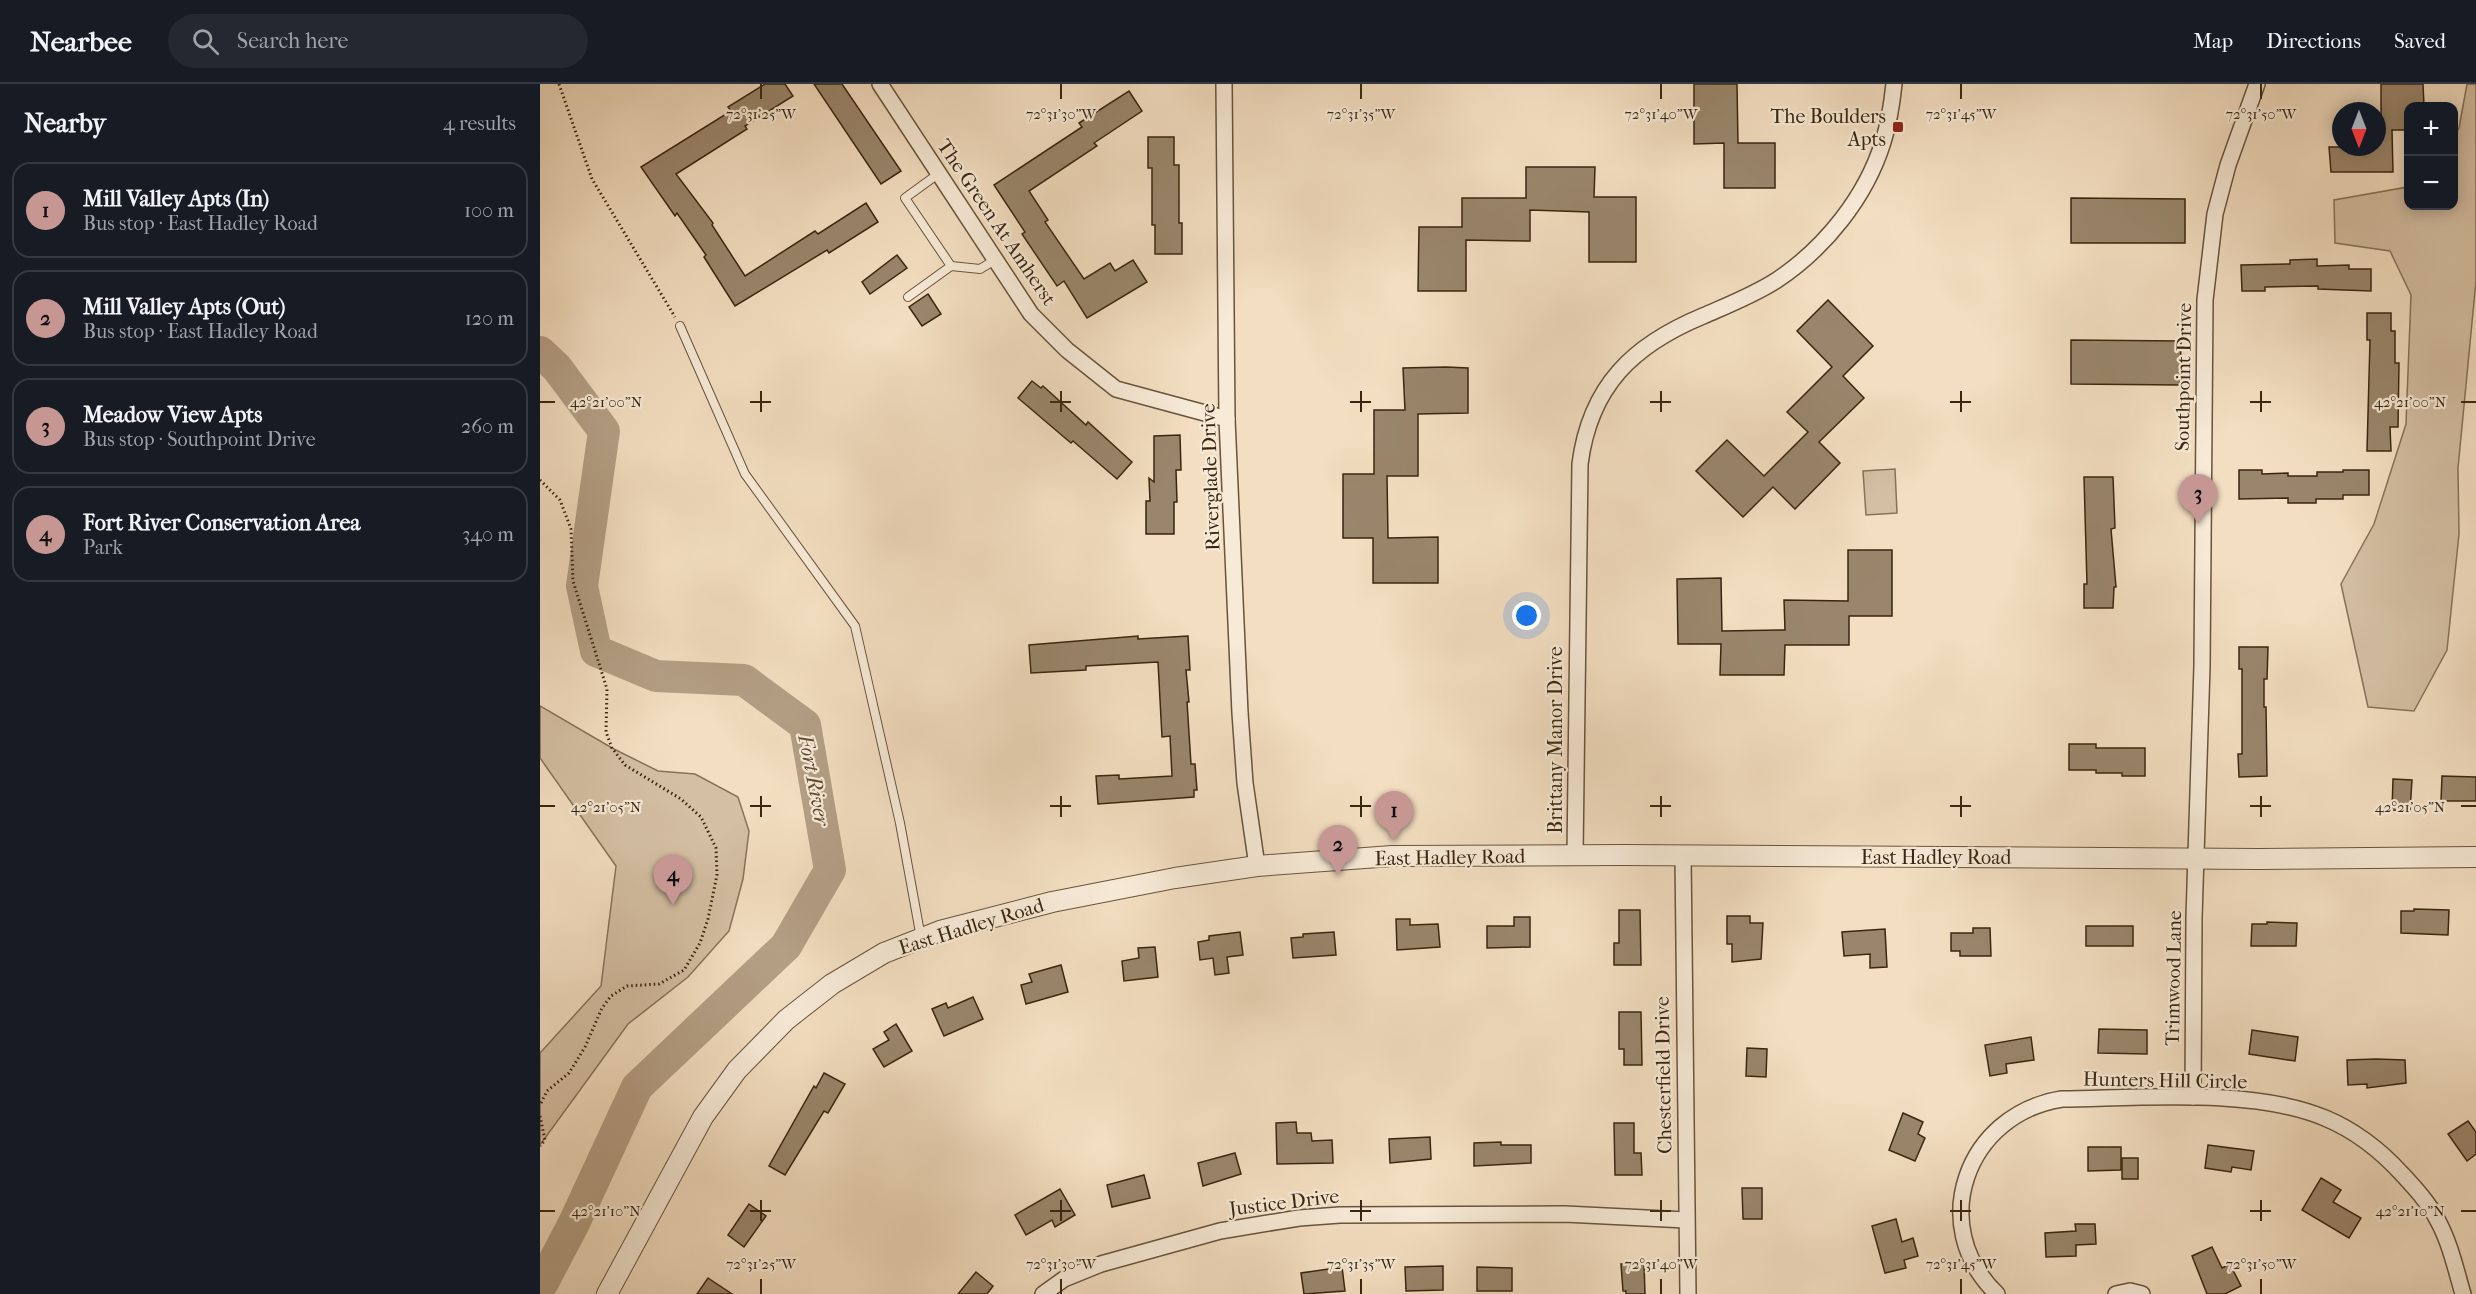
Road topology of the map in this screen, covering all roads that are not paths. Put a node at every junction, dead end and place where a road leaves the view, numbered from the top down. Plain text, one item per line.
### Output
1 (880, 84) edge
2 (1224, 84) edge
3 (1894, 84) edge
4 (2257, 84) edge
5 (938, 174) junction
6 (995, 260) junction
7 (951, 266) junction
8 (908, 297) dead end
9 (680, 327) road end
10 (1227, 418) junction
11 (1575, 855) junction
12 (1683, 855) junction
13 (2476, 857) edge
14 (2196, 858) junction
15 (1257, 866) junction
16 (921, 938) junction
17 (2193, 1097) junction
18 (1686, 1220) junction
19 (607, 1294) edge
20 (1043, 1294) edge
21 (1688, 1294) edge
22 (1997, 1294) edge
23 (2116, 1294) edge
24 (2142, 1294) edge
25 (2463, 1294) edge

1 - 5 street, The Green At Amherst
2 - 10 street, Riverglade Drive
3 - 11 street, Brittany Manor Drive
4 - 14 street, Southpoint Drive
5 - 6 street, The Green At Amherst
5 - 7 lane
6 - 7 lane
6 - 10 street, The Green At Amherst
7 - 8 lane
9 - 16 lane
10 - 15 street, Riverglade Drive
11 - 12 street, East Hadley Road
11 - 15 street, East Hadley Road
12 - 14 street, East Hadley Road
12 - 18 street, Chesterfield Drive
13 - 14 street, East Hadley Road
14 - 17 street, Trimwood Lane
15 - 16 street, East Hadley Road
16 - 19 street, East Hadley Road
17 - 22 street, Hunters Hill Circle
17 - 25 street, Hunters Hill Circle
18 - 20 street, Justice Drive
18 - 21 street, Chesterfield Drive
23 - 24 street

